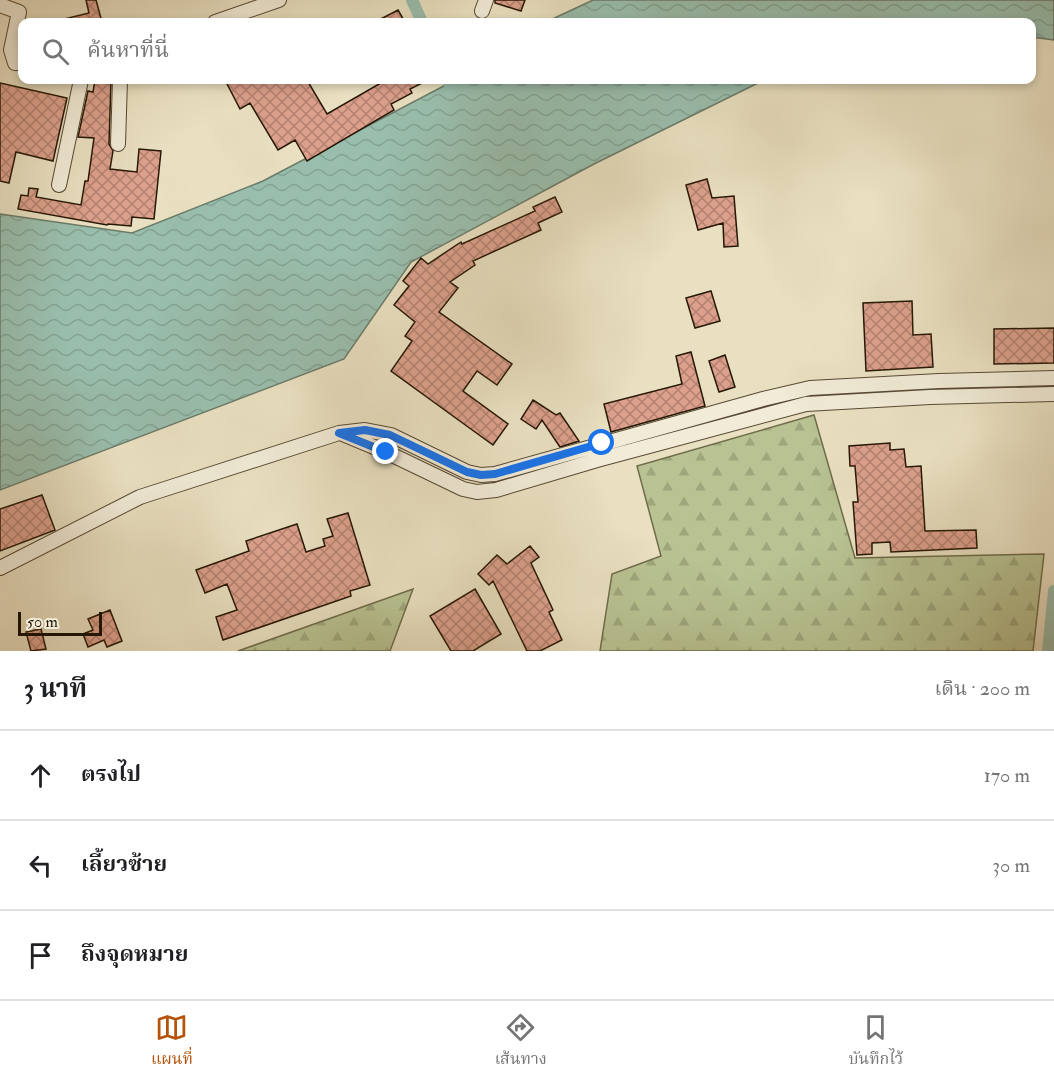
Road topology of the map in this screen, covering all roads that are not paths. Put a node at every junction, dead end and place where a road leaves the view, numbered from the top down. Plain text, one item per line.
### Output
1 (279, 0) edge
2 (0, 5) edge
3 (227, 18) edge
4 (18, 63) edge
5 (80, 84) edge
6 (120, 84) edge
7 (118, 144) dead end
8 (59, 185) dead end
9 (1053, 378) edge
10 (1052, 394) edge
11 (339, 433) junction
12 (0, 568) edge

1 - 3 street
2 - 4 street
5 - 8 street
6 - 7 street
9 - 11 street
10 - 11 street
11 - 12 street

